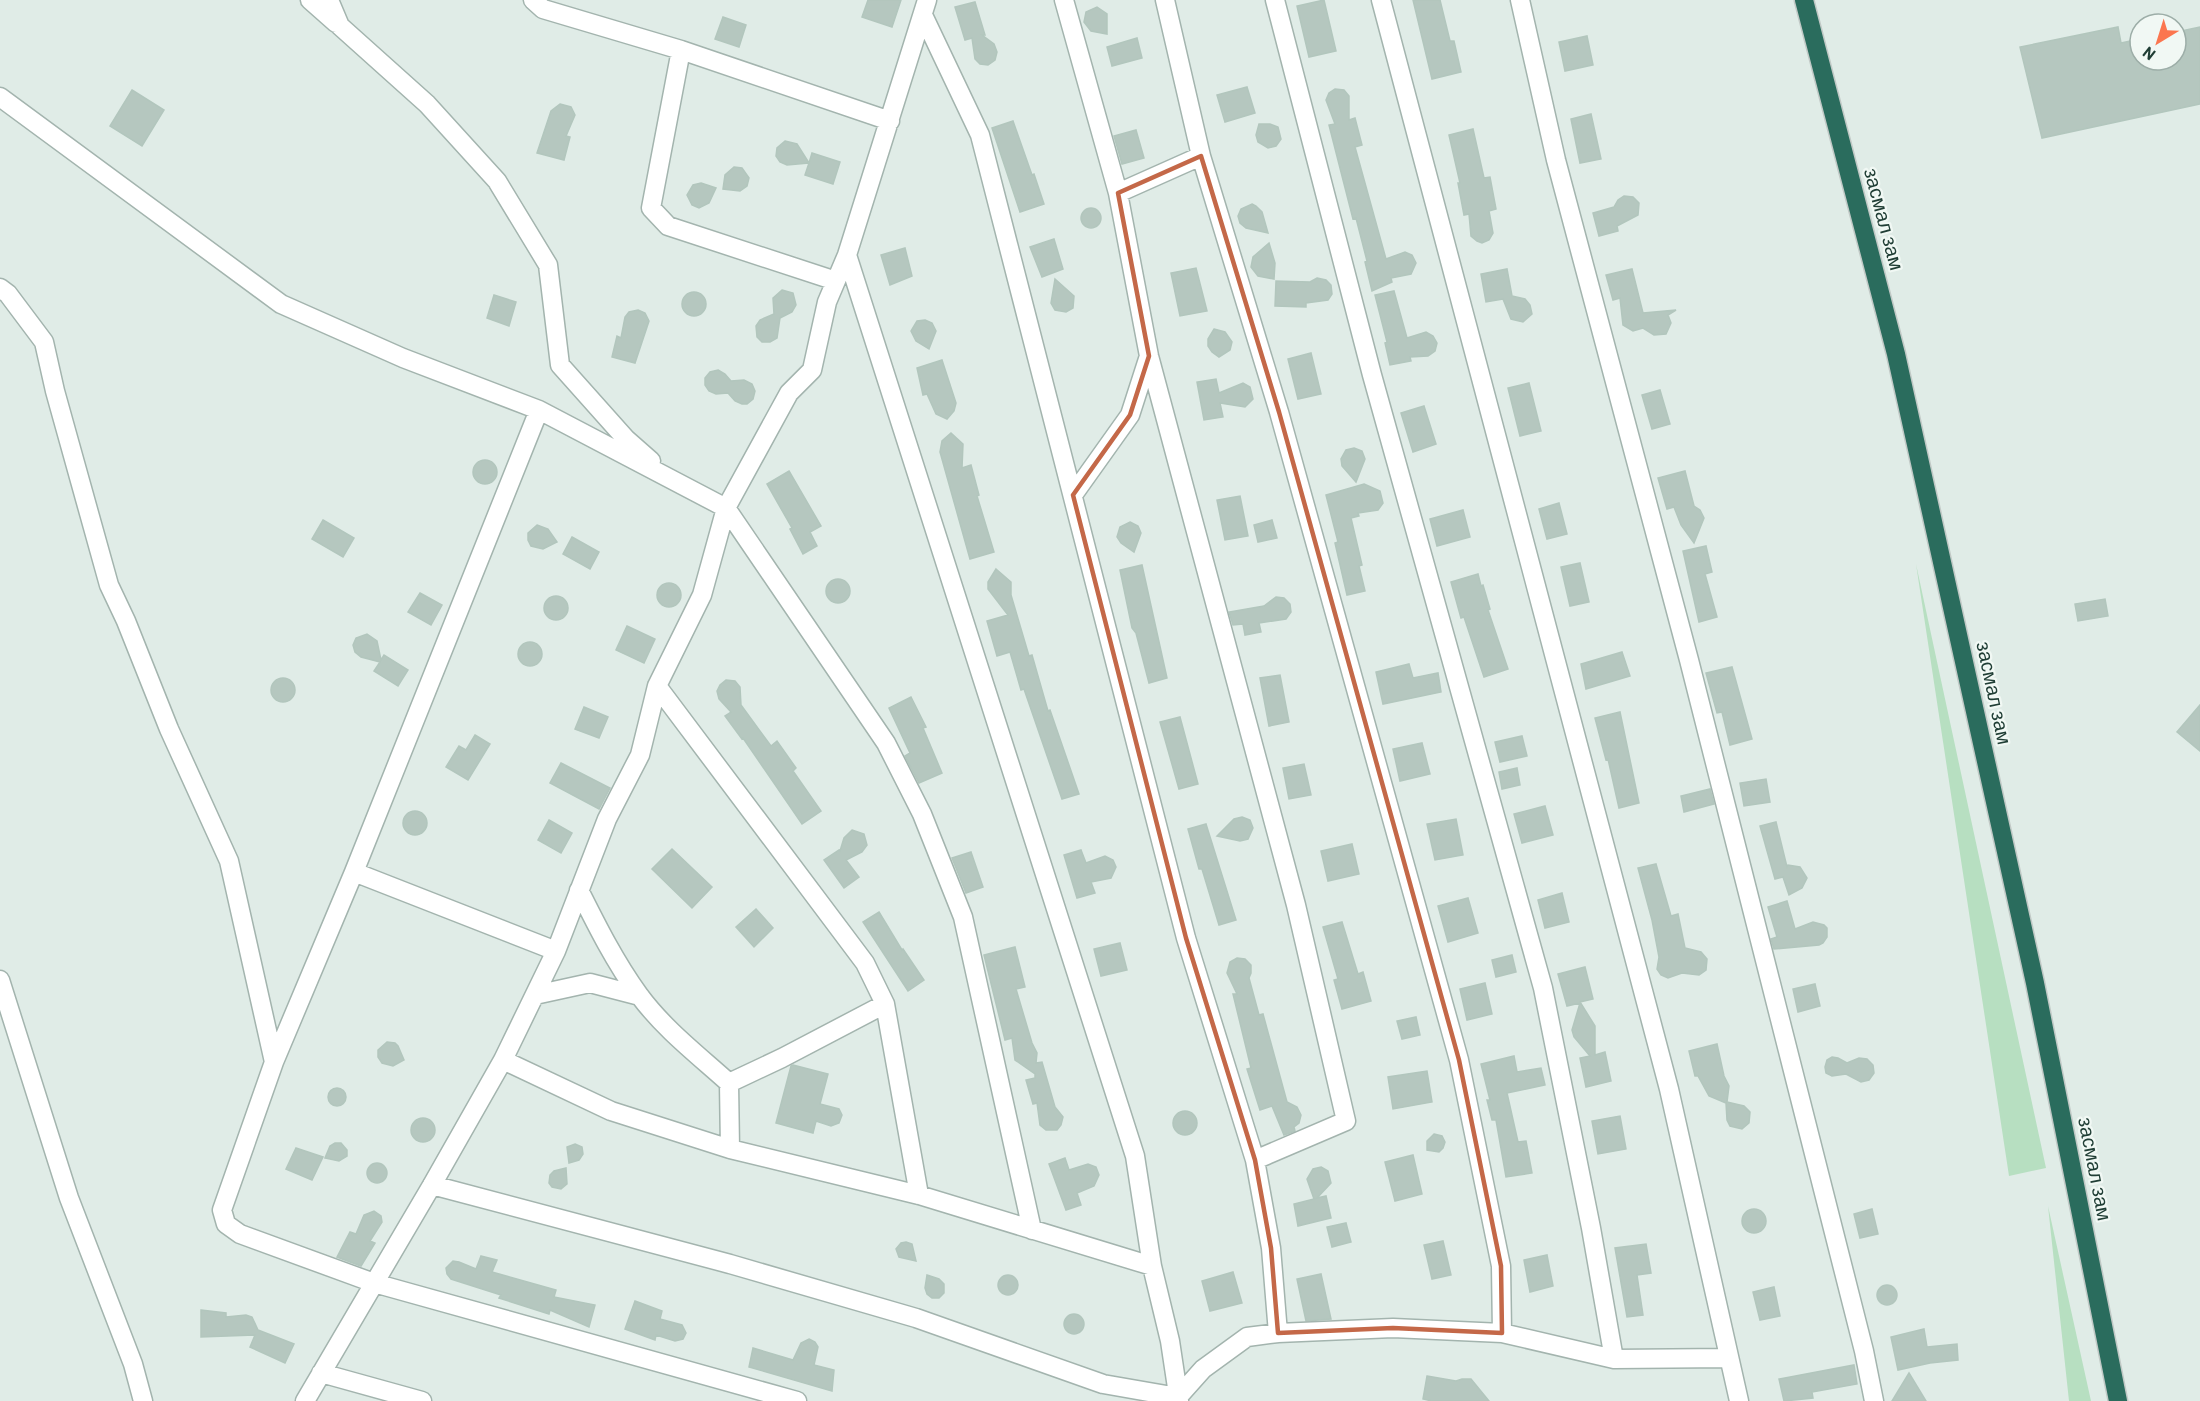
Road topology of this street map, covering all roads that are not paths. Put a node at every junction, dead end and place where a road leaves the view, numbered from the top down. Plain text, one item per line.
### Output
1 (310, 0) edge
2 (329, 0) edge
3 (533, 0) edge
4 (1064, 0) edge
5 (1165, 0) edge
6 (1275, 0) edge
7 (1381, 0) edge
8 (1520, 0) edge
9 (1804, 0) edge
10 (925, 7) edge
11 (344, 30) junction
12 (681, 50) junction
13 (0, 97) edge
14 (890, 121) junction
15 (1201, 156) junction
16 (1118, 193) junction
17 (847, 255) junction
18 (836, 281) junction
19 (0, 288) edge
20 (1149, 356) junction
21 (539, 410) junction
22 (673, 480) junction
23 (1073, 495) junction
24 (726, 508) junction
25 (657, 686) junction
26 (354, 872) junction
27 (579, 890) junction
28 (556, 951) junction
29 (0, 981) edge
30 (535, 995) junction
31 (640, 996) junction
32 (885, 1004) junction
33 (503, 1060) junction
34 (274, 1062) junction
35 (729, 1083) junction
36 (730, 1149) junction
37 (1255, 1160) junction
38 (432, 1185) junction
39 (919, 1196) junction
40 (1032, 1230) junction
41 (1152, 1266) junction
42 (374, 1283) junction
43 (1278, 1333) junction
44 (1502, 1333) junction
45 (1728, 1358) junction
46 (1614, 1359) junction
47 (321, 1373) junction
48 (1178, 1399) edge
49 (143, 1401) edge
50 (305, 1401) edge
51 (422, 1401) edge
52 (797, 1401) edge
53 (1739, 1401) edge
54 (1874, 1401) edge
55 (2118, 1401) edge

1 - 11 street
2 - 11 street
3 - 12 street
4 - 16 street
5 - 15 street
6 - 46 street
7 - 45 street
8 - 54 street
9 - 55 highway, засмал зам
10 - 14 street
10 - 23 street
11 - 22 street
12 - 14 street
12 - 18 street
13 - 21 street
14 - 17 street
15 - 16 street
15 - 44 street
16 - 20 street
17 - 18 street
17 - 41 street
18 - 24 street
19 - 34 street
20 - 23 street
20 - 37 street
21 - 22 street
21 - 26 street
22 - 24 street
23 - 37 street
24 - 25 street
24 - 40 street
25 - 27 street
25 - 32 street
26 - 28 street
26 - 34 street
27 - 28 street
27 - 31 street
28 - 30 street
29 - 49 street
30 - 31 street
30 - 33 street
31 - 35 street
32 - 35 street
32 - 39 street
33 - 36 street
33 - 38 street
34 - 42 street
35 - 36 street
36 - 39 street
37 - 43 street
38 - 42 street
38 - 48 street
39 - 40 street
40 - 41 street
41 - 48 street
42 - 47 street
42 - 52 street
43 - 44 street
43 - 48 street
44 - 46 street
45 - 46 street
45 - 53 street
47 - 50 street
47 - 51 street

